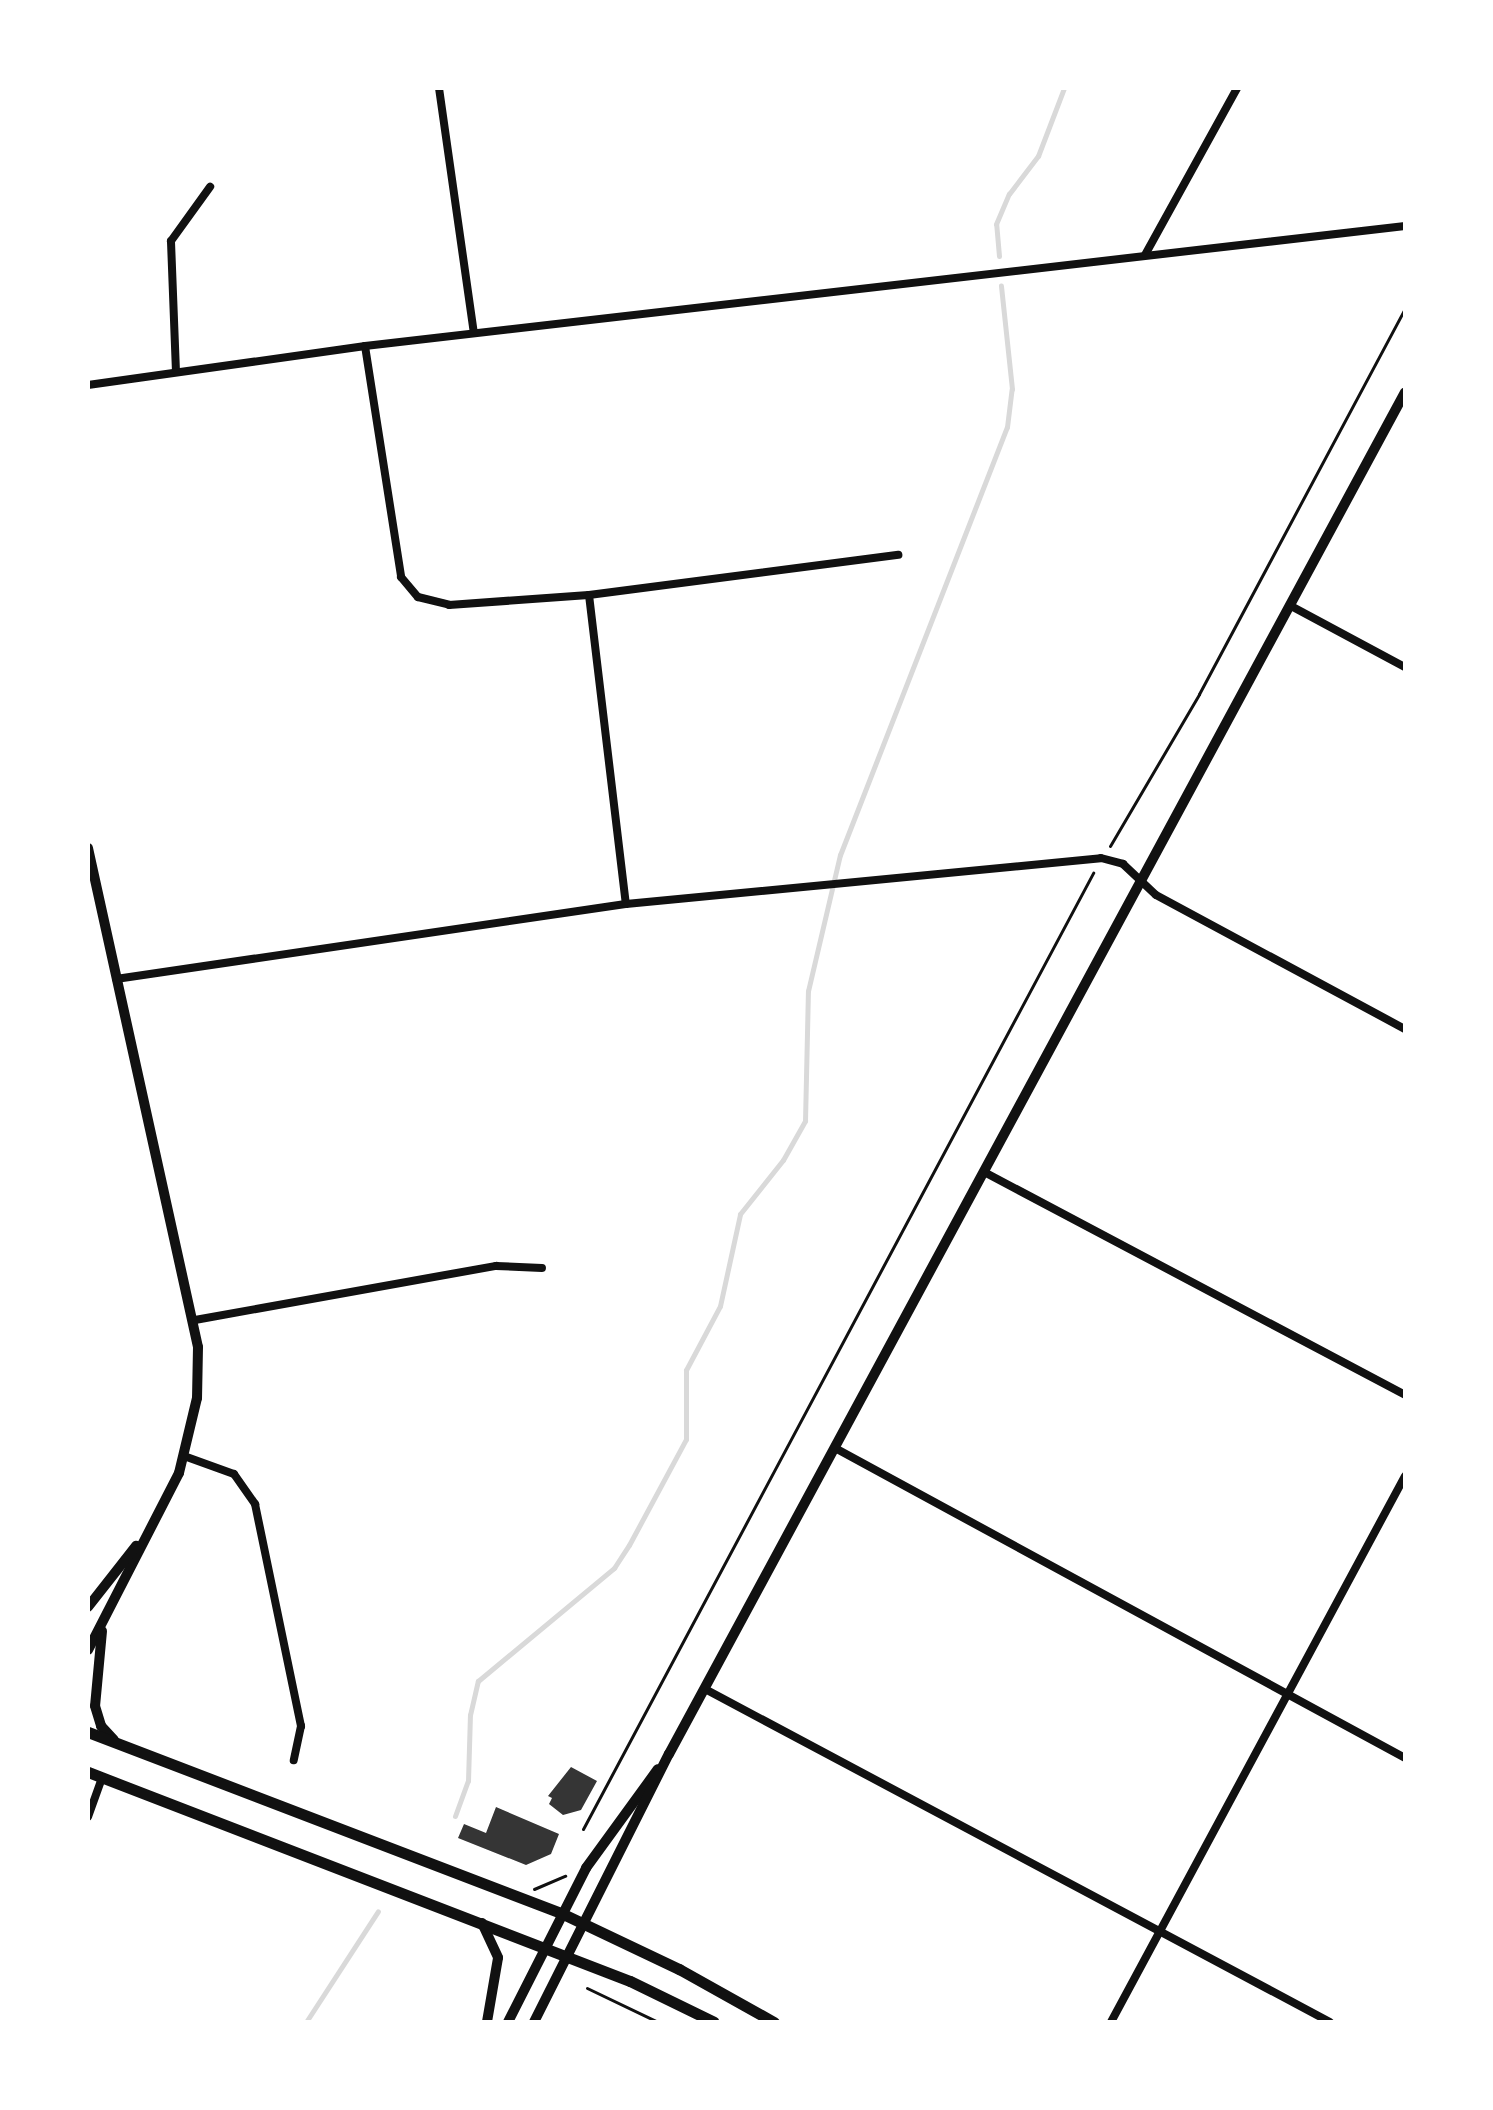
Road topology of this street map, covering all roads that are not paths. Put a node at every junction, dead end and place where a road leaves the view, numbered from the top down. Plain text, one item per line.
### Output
1 (439, 88) edge
2 (1237, 88) edge
3 (210, 187) dead end
4 (1405, 226) edge
5 (1145, 255) junction
6 (474, 333) junction
7 (365, 346) junction
8 (176, 372) junction
9 (88, 385) edge
10 (1405, 392) edge
11 (898, 555) dead end
12 (589, 595) junction
13 (1291, 606) junction
14 (1405, 667) edge
15 (88, 848) edge
16 (90, 870) edge
17 (1141, 880) junction
18 (626, 904) junction
19 (116, 979) junction
20 (1405, 1029) edge
21 (986, 1173) junction
22 (542, 1268) dead end
23 (195, 1320) junction
24 (1405, 1395) edge
25 (835, 1448) junction
26 (184, 1456) junction
27 (1405, 1476) edge
28 (148, 1533) junction
29 (88, 1607) edge
30 (107, 1610) junction
31 (88, 1650) edge
32 (705, 1689) junction
33 (1288, 1695) junction
34 (88, 1732) edge
35 (118, 1743) junction
36 (669, 1754) junction
37 (1405, 1758) edge
38 (294, 1760) dead end
39 (88, 1772) edge
40 (102, 1778) junction
41 (88, 1817) edge
42 (561, 1913) junction
43 (482, 1923) junction
44 (585, 1924) junction
45 (1161, 1931) junction
46 (546, 1948) junction
47 (569, 1957) junction
48 (487, 2022) edge
49 (508, 2022) edge
50 (534, 2022) edge
51 (714, 2022) edge
52 (774, 2022) edge
53 (1111, 2022) edge
54 (1330, 2022) edge

1 - 6 street
2 - 5 street
3 - 8 street
4 - 5 street
5 - 6 street
6 - 7 street
7 - 8 street
7 - 12 street
8 - 9 street
10 - 13 street
11 - 12 street
12 - 18 street
13 - 14 street
13 - 17 street
15 - 16 street
16 - 19 street
17 - 18 street
17 - 20 street
17 - 21 street
18 - 19 street
19 - 23 street
21 - 24 street
21 - 25 street
22 - 23 street
23 - 26 street
25 - 32 street
25 - 33 street
26 - 28 street
26 - 38 street
27 - 33 street
28 - 29 street
28 - 30 street
30 - 31 street
30 - 35 street
32 - 36 street
32 - 45 street
33 - 37 street
33 - 45 street
34 - 35 main road
35 - 42 main road
36 - 42 street
36 - 44 street
39 - 40 main road
40 - 41 street
40 - 43 main road
42 - 44 main road
42 - 46 street
43 - 46 main road
43 - 48 street
44 - 47 street
44 - 52 main road
45 - 53 street
45 - 54 street
46 - 47 main road
46 - 49 street
47 - 50 street
47 - 51 main road

